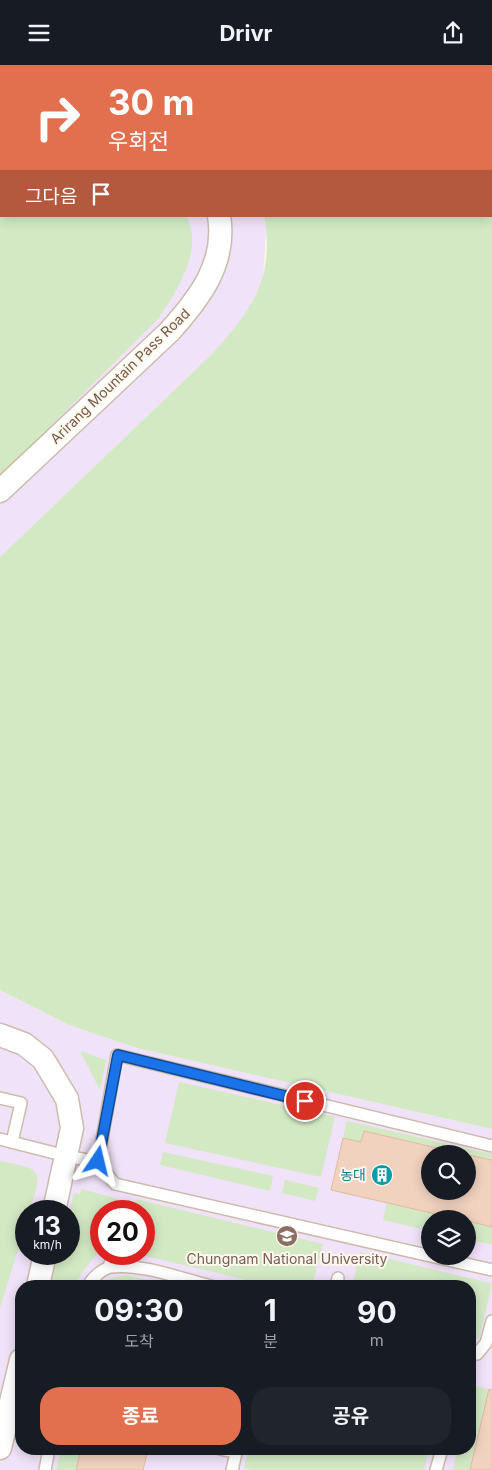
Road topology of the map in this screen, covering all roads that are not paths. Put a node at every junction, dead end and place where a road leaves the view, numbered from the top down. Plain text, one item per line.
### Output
1 (219, 217) edge
2 (0, 491) edge
3 (0, 1035) edge
4 (0, 1098) edge
5 (6, 1140) edge
6 (492, 1146) edge
7 (66, 1156) junction
8 (98, 1161) junction
9 (56, 1200) edge
10 (43, 1265) edge
11 (110, 1267) joint
12 (492, 1270) edge
13 (39, 1280) edge
14 (91, 1280) edge
15 (186, 1280) edge
16 (492, 1321) edge
17 (476, 1353) edge
18 (15, 1385) edge
19 (0, 1448) edge
20 (48, 1455) edge
21 (236, 1455) edge
22 (440, 1455) edge
23 (44, 1470) edge
24 (232, 1470) edge
25 (436, 1470) edge

1 - 2 street, Arirang Mountain Pass Road
3 - 7 street
4 - 5 lane
5 - 7 lane
6 - 8 lane
7 - 8 lane
7 - 9 street
8 - 12 lane
10 - 13 street
11 - 14 lane
11 - 15 lane
16 - 17 lane
18 - 19 street
20 - 23 lane
21 - 24 lane
22 - 25 lane

